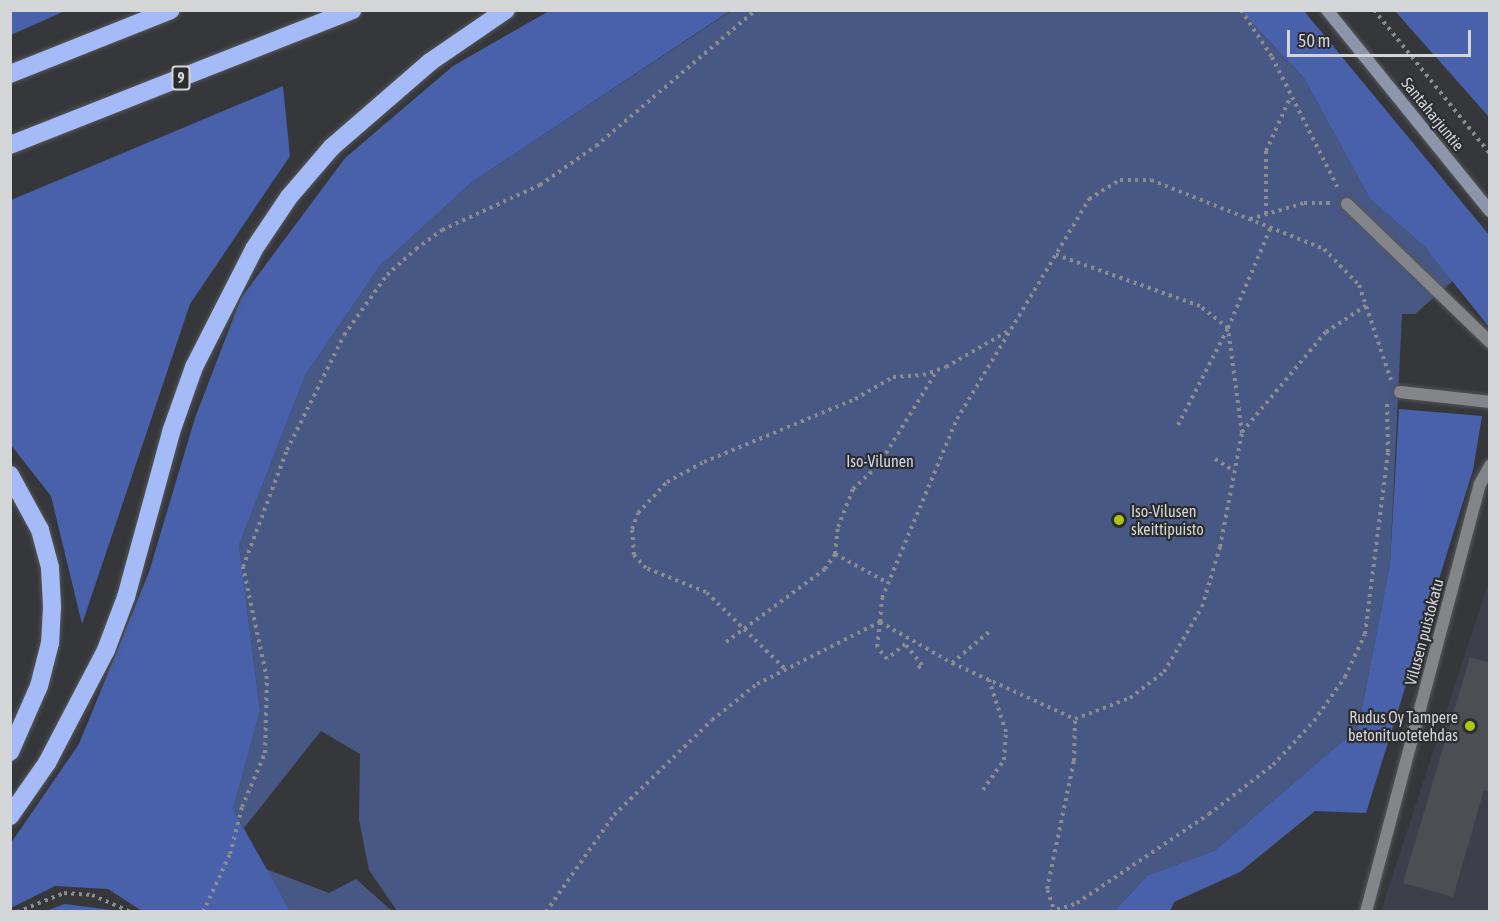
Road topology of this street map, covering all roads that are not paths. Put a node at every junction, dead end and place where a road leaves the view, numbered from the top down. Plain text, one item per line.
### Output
1 (171, 10) edge
2 (352, 10) edge
3 (506, 10) edge
4 (1327, 10) edge
5 (10, 75) edge
6 (10, 145) edge
7 (1347, 204) road end
8 (1490, 211) edge
9 (1490, 342) edge
10 (1400, 392) road end
11 (1490, 402) edge
12 (1490, 466) edge
13 (10, 475) edge
14 (10, 752) edge
15 (10, 816) edge
16 (1366, 912) edge

1 - 5 highway
2 - 6 highway, 9
3 - 15 highway
4 - 8 main road, Santaharjuntie
7 - 9 street
10 - 11 street
12 - 16 street, Vilusen puistokatu
13 - 14 highway

